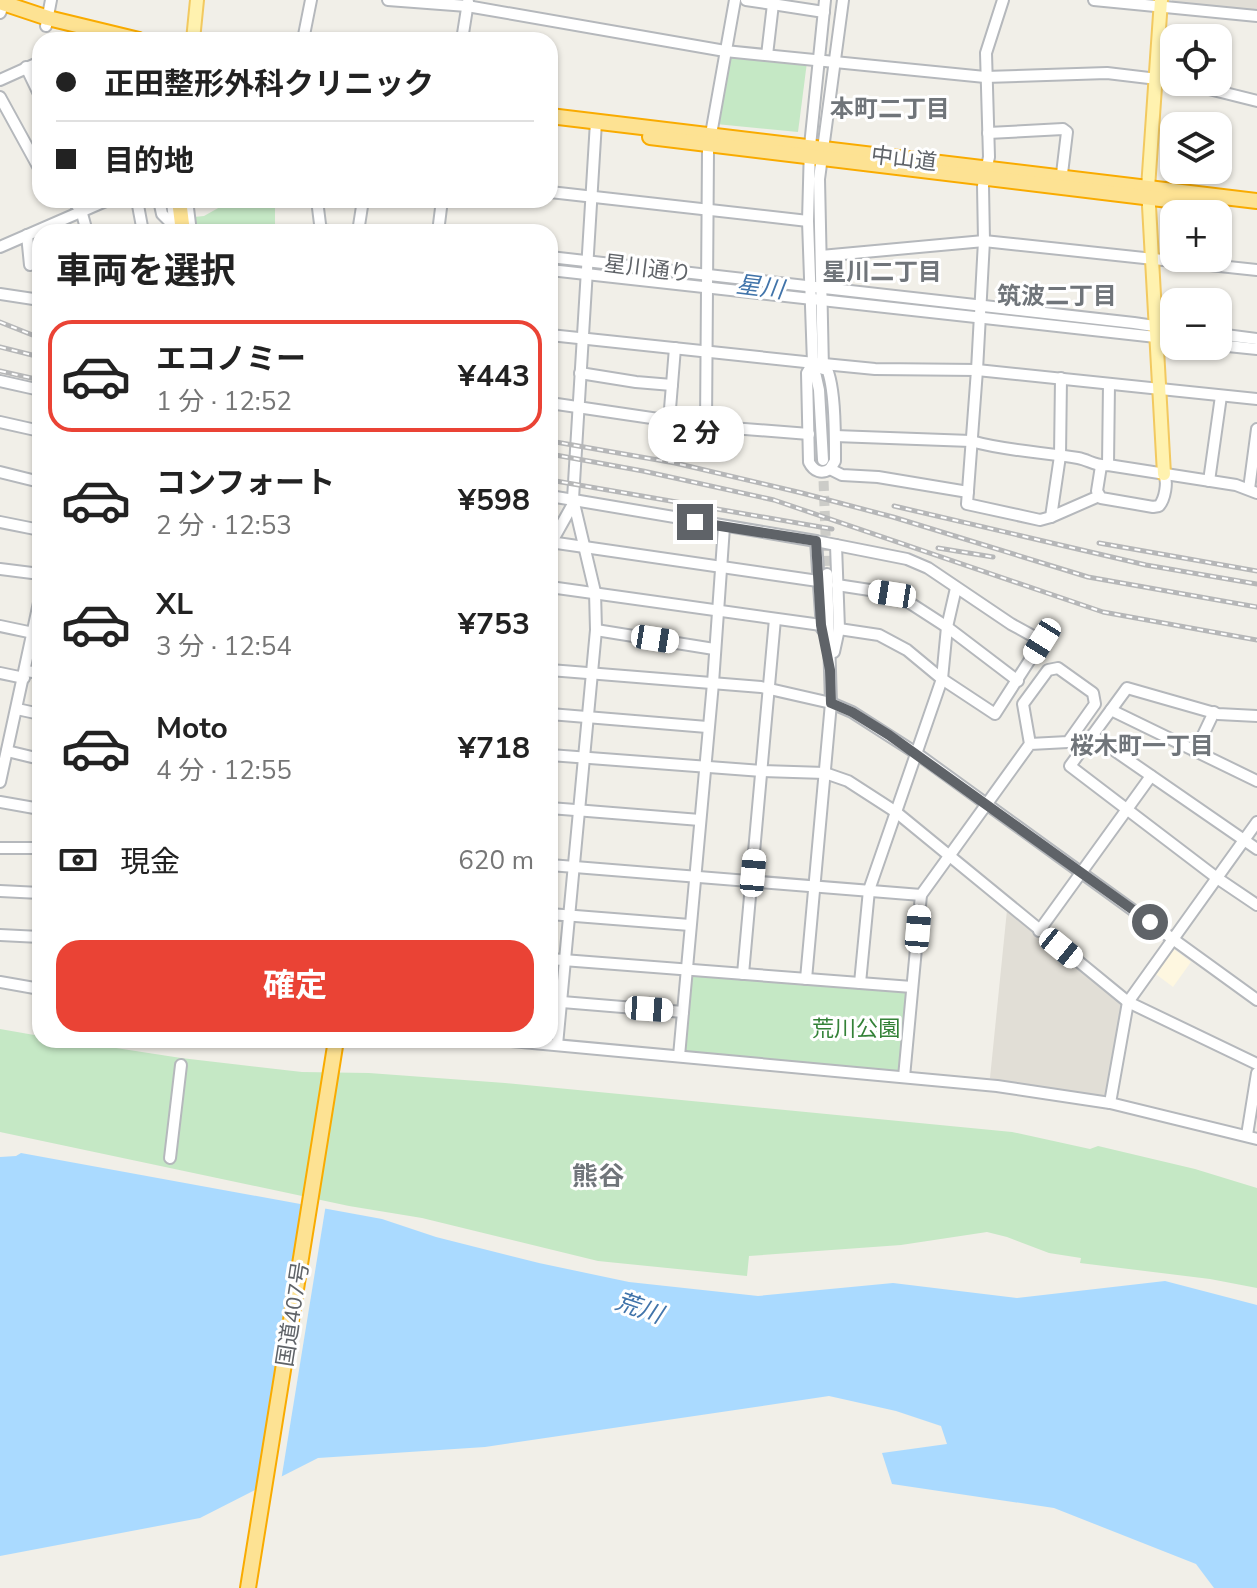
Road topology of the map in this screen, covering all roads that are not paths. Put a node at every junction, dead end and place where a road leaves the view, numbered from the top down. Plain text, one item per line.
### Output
1 (51, 0) edge
2 (196, 0) edge
3 (311, 0) edge
4 (388, 0) edge
5 (735, 0) edge
6 (746, 0) edge
7 (843, 0) edge
8 (1003, 0) edge
9 (1094, 0) edge
10 (0, 2) edge
11 (468, 3) edge
12 (778, 3) edge
13 (1161, 3) edge
14 (824, 6) edge
15 (0, 11) edge
16 (1257, 16) edge
17 (47, 22) junction
18 (72, 32) edge
19 (98, 32) edge
20 (194, 32) edge
21 (305, 32) edge
22 (463, 32) edge
23 (725, 51) junction
24 (767, 55) junction
25 (819, 60) junction
26 (835, 62) junction
27 (32, 65) edge
28 (26, 67) junction
29 (1154, 76) junction
30 (985, 77) junction
31 (1160, 78) edge
32 (0, 80) edge
33 (32, 84) edge
34 (1232, 95) edge
35 (0, 97) edge
36 (1257, 101) edge
37 (558, 118) edge
38 (558, 125) edge
39 (595, 126) junction
40 (988, 133) junction
41 (710, 139) junction
42 (816, 152) junction
43 (32, 153) edge
44 (986, 173) junction
45 (1061, 182) junction
46 (558, 193) edge
47 (1148, 193) junction
48 (592, 196) junction
49 (1257, 201) edge
50 (86, 208) edge
51 (1257, 209) edge
52 (81, 210) junction
53 (706, 210) junction
54 (808, 221) junction
55 (51, 224) edge
56 (85, 224) edge
57 (32, 233) edge
58 (27, 235) junction
59 (984, 241) junction
60 (32, 245) edge
61 (0, 247) edge
62 (821, 256) junction
63 (32, 257) edge
64 (558, 258) edge
65 (1151, 259) junction
66 (587, 261) junction
67 (30, 265) dead end
68 (1257, 270) edge
69 (558, 271) edge
70 (586, 273) junction
71 (708, 282) junction
72 (817, 287) junction
73 (0, 294) edge
74 (32, 299) edge
75 (817, 299) junction
76 (981, 306) junction
77 (980, 319) junction
78 (1160, 331) edge
79 (1154, 332) junction
80 (1160, 334) edge
81 (558, 336) edge
82 (1232, 336) edge
83 (583, 339) junction
84 (1257, 339) edge
85 (1232, 346) edge
86 (675, 348) junction
87 (1257, 349) edge
88 (707, 351) junction
89 (818, 364) junction
90 (977, 370) junction
91 (580, 373) junction
92 (1061, 378) junction
93 (0, 381) edge
94 (1109, 384) junction
95 (672, 385) junction
96 (32, 388) edge
97 (1158, 389) junction
98 (1221, 396) junction
99 (1257, 399) edge
100 (558, 405) edge
101 (577, 409) junction
102 (669, 421) junction
103 (0, 422) edge
104 (706, 426) junction
105 (32, 429) edge
106 (1257, 429) edge
107 (809, 434) junction
108 (835, 436) junction
109 (971, 441) junction
110 (1256, 443) edge
111 (1060, 456) junction
112 (823, 460) tunnel mouth
113 (1104, 465) junction
114 (830, 469) junction
115 (0, 472) edge
116 (1164, 474) junction
117 (32, 480) edge
118 (1209, 481) junction
119 (1253, 491) edge
120 (968, 492) junction
121 (1099, 496) junction
122 (558, 498) edge
123 (573, 501) junction
124 (1051, 517) junction
125 (0, 522) edge
126 (724, 527) junction
127 (32, 528) edge
128 (558, 530) edge
129 (816, 541) junction
130 (558, 544) edge
131 (836, 545) junction
132 (585, 547) junction
133 (721, 567) junction
134 (0, 569) edge
135 (32, 573) edge
136 (823, 578) junction
137 (837, 585) junction
138 (558, 588) edge
139 (956, 588) junction
140 (595, 592) junction
141 (717, 611) junction
142 (775, 619) junction
143 (821, 625) junction
144 (0, 626) edge
145 (947, 627) junction
146 (839, 629) junction
147 (596, 630) junction
148 (32, 633) edge
149 (714, 649) junction
150 (32, 651) edge
151 (830, 670) junction
152 (558, 671) edge
153 (0, 673) edge
154 (591, 673) junction
155 (32, 674) edge
156 (25, 675) junction
157 (942, 679) junction
158 (1018, 681) junction
159 (713, 683) junction
160 (770, 689) junction
161 (1005, 700) junction
162 (831, 703) junction
163 (1023, 704) junction
164 (17, 709) junction
165 (1111, 710) junction
166 (32, 712) edge
167 (1214, 712) junction
168 (558, 715) edge
169 (1257, 716) edge
170 (587, 717) junction
171 (707, 727) junction
172 (1092, 735) junction
173 (1068, 742) junction
174 (1030, 744) junction
175 (7, 751) junction
176 (1081, 751) junction
177 (1195, 752) junction
178 (916, 753) junction
179 (558, 755) edge
180 (32, 757) edge
181 (584, 757) junction
182 (704, 767) junction
183 (762, 771) junction
184 (825, 773) junction
185 (1151, 776) junction
186 (1257, 781) edge
187 (0, 782) edge
188 (0, 802) edge
189 (986, 804) junction
190 (32, 808) edge
191 (558, 809) edge
192 (579, 810) junction
193 (1127, 810) junction
194 (896, 812) junction
195 (700, 820) junction
196 (1257, 822) edge
197 (1244, 840) junction
198 (0, 848) edge
199 (32, 848) edge
200 (1257, 849) edge
201 (949, 855) junction
202 (558, 865) edge
203 (574, 866) junction
204 (1082, 873) junction
205 (695, 876) junction
206 (1217, 878) junction
207 (752, 880) junction
208 (815, 885) junction
209 (869, 890) junction
210 (0, 891) edge
211 (32, 893) edge
212 (921, 895) junction
213 (1257, 905) edge
214 (558, 914) edge
215 (570, 915) junction
216 (690, 925) junction
217 (1039, 931) junction
218 (0, 935) edge
219 (32, 937) edge
220 (1173, 939) junction
221 (558, 960) edge
222 (565, 960) junction
223 (687, 970) junction
224 (743, 974) junction
225 (806, 979) junction
226 (0, 982) edge
227 (860, 983) junction
228 (912, 987) junction
229 (32, 988) edge
230 (558, 989) edge
231 (1257, 1000) edge
232 (558, 1002) edge
233 (1128, 1002) junction
234 (683, 1012) junction
235 (558, 1045) edge
236 (337, 1048) edge
237 (342, 1048) edge
238 (679, 1056) junction
239 (338, 1060) junction
240 (1257, 1064) edge
241 (181, 1065) dead end
242 (1257, 1073) edge
243 (904, 1077) junction
244 (1110, 1103) junction
245 (1252, 1137) edge
246 (170, 1158) dead end
247 (248, 1588) edge
248 (257, 1588) edge

1 - 17 street
2 - 20 main road
3 - 21 street
4 - 11 street
5 - 23 street
6 - 12 street
7 - 26 street
8 - 30 street
9 - 13 street
10 - 17 highway
11 - 22 street
11 - 23 street
12 - 14 street
12 - 24 street
13 - 16 street
13 - 29 main road
14 - 25 street
15 - 17 highway
17 - 18 highway
17 - 19 highway
23 - 24 street
23 - 41 street
24 - 25 street
25 - 26 street
25 - 42 street
26 - 30 street
26 - 42 street
27 - 28 street
28 - 32 street
28 - 33 street
29 - 30 street
29 - 31 street
29 - 47 main road
30 - 40 street
34 - 36 street
35 - 43 street
37 - 39 highway, 中山道
38 - 39 highway, 中山道
39 - 41 highway, 中山道
39 - 48 street
40 - 44 street
40 - 45 street
41 - 42 highway, 中山道
41 - 53 street
42 - 44 highway, 中山道
42 - 54 street
42 - 62 street
44 - 45 highway, 中山道
44 - 59 street
45 - 47 highway, 中山道
46 - 48 street
47 - 49 highway, 中山道
47 - 51 highway, 中山道
47 - 65 main road
48 - 53 street
48 - 66 street
50 - 52 street
52 - 55 street
52 - 56 street
53 - 54 street
53 - 71 street
54 - 72 street
57 - 58 street
58 - 60 street
58 - 61 street
59 - 62 street
59 - 65 street
59 - 76 street
62 - 72 street
63 - 67 street
64 - 66 street, 星川通り
65 - 68 street
65 - 79 main road
66 - 70 street
66 - 71 street, 星川通り
69 - 70 street, 星川通り
70 - 71 street, 星川通り
70 - 83 street
71 - 72 street, 星川通り
71 - 75 street, 星川通り
71 - 88 street
72 - 75 street
72 - 76 street, 星川通り
73 - 74 street
75 - 77 street, 星川通り
75 - 89 street
76 - 77 street
76 - 79 street, 星川通り
77 - 79 street, 星川通り
77 - 90 street
78 - 79 street, 星川通り
79 - 80 street, 星川通り
79 - 97 main road
81 - 83 street
82 - 84 street
83 - 86 street
83 - 91 street
85 - 87 street
86 - 88 street
86 - 95 street
88 - 89 street
88 - 104 street
89 - 90 street
89 - 107 street
89 - 108 street
89 - 112 street
90 - 92 street
90 - 109 street
91 - 95 street
91 - 101 street
92 - 94 street
92 - 111 street
93 - 96 street
94 - 97 street
94 - 113 street
95 - 102 street
97 - 98 street
97 - 116 main road
98 - 99 street
98 - 118 street
100 - 101 street
101 - 102 street
101 - 123 street
102 - 104 street
103 - 105 street
104 - 107 street
106 - 110 street
107 - 114 street
108 - 109 street
108 - 114 street
109 - 111 street
109 - 120 street
110 - 119 street
111 - 113 street
111 - 124 street
113 - 116 street
113 - 121 street
114 - 120 street
115 - 117 street
116 - 118 street
116 - 121 street
118 - 119 street
120 - 124 street
121 - 124 street
122 - 123 street
123 - 126 street
123 - 128 street
123 - 132 street
125 - 127 street
126 - 129 street
126 - 133 street
129 - 131 street
129 - 136 street
130 - 132 street
131 - 137 street
131 - 139 street
132 - 133 street
132 - 140 street
133 - 136 street
133 - 141 street
134 - 135 street
136 - 143 street
136 - 151 street
137 - 145 street
137 - 146 street
138 - 140 street
139 - 145 street
139 - 158 street
140 - 141 street
140 - 147 street
141 - 142 street
141 - 149 street
142 - 143 street
142 - 160 street
143 - 151 street
144 - 148 street
145 - 157 street
145 - 158 street
146 - 151 street
146 - 157 street
147 - 149 street
147 - 154 street
149 - 159 street
150 - 156 street
151 - 162 street
152 - 154 street
153 - 156 street
154 - 159 street
154 - 170 street
155 - 156 street
156 - 164 street
157 - 161 street
157 - 178 street
158 - 161 street
159 - 160 street
159 - 171 street
160 - 162 street
160 - 183 street
161 - 163 street
162 - 178 street
162 - 184 street
163 - 173 street
163 - 174 street
164 - 166 street
164 - 175 street
165 - 167 street
165 - 172 street
165 - 177 street
167 - 169 street
167 - 177 street
168 - 170 street
170 - 171 street
170 - 181 street
171 - 182 street
172 - 176 street
172 - 185 street
173 - 174 street
173 - 176 street
174 - 189 street
175 - 180 street
175 - 187 street
176 - 193 street
177 - 186 street
178 - 189 street
178 - 194 street
179 - 181 street
181 - 182 street
181 - 192 street
182 - 183 street
182 - 195 street
183 - 184 street
183 - 207 street
184 - 194 street
184 - 208 street
185 - 193 street
185 - 197 street
188 - 190 street
189 - 201 street
189 - 204 street
191 - 192 street
192 - 195 street
192 - 203 street
193 - 204 street
193 - 206 street
194 - 201 street
194 - 209 street
195 - 205 street
196 - 197 street
197 - 200 street
197 - 206 street
198 - 199 street
201 - 212 street
201 - 217 street
202 - 203 street
203 - 205 street
203 - 215 street
204 - 217 street
204 - 220 street
205 - 207 street
205 - 216 street
206 - 213 street
206 - 220 street
207 - 208 street
207 - 224 street
208 - 209 street
208 - 225 street
209 - 212 street
209 - 227 street
210 - 211 street
212 - 228 street
214 - 215 street
215 - 216 street
215 - 222 street
216 - 223 street
217 - 233 street
218 - 219 street
220 - 231 street
220 - 233 street
221 - 222 street
222 - 223 street
222 - 230 street
223 - 224 street
223 - 234 street
224 - 225 street
225 - 227 street
226 - 229 street
227 - 228 street
228 - 243 street
232 - 234 street
233 - 240 street
233 - 244 street
234 - 238 street
235 - 238 street
236 - 239 highway, 国道407号
237 - 239 highway, 国道407号
238 - 243 street
239 - 247 highway, 国道407号
239 - 248 highway, 国道407号
241 - 246 street
242 - 245 street
243 - 244 street
244 - 245 street

